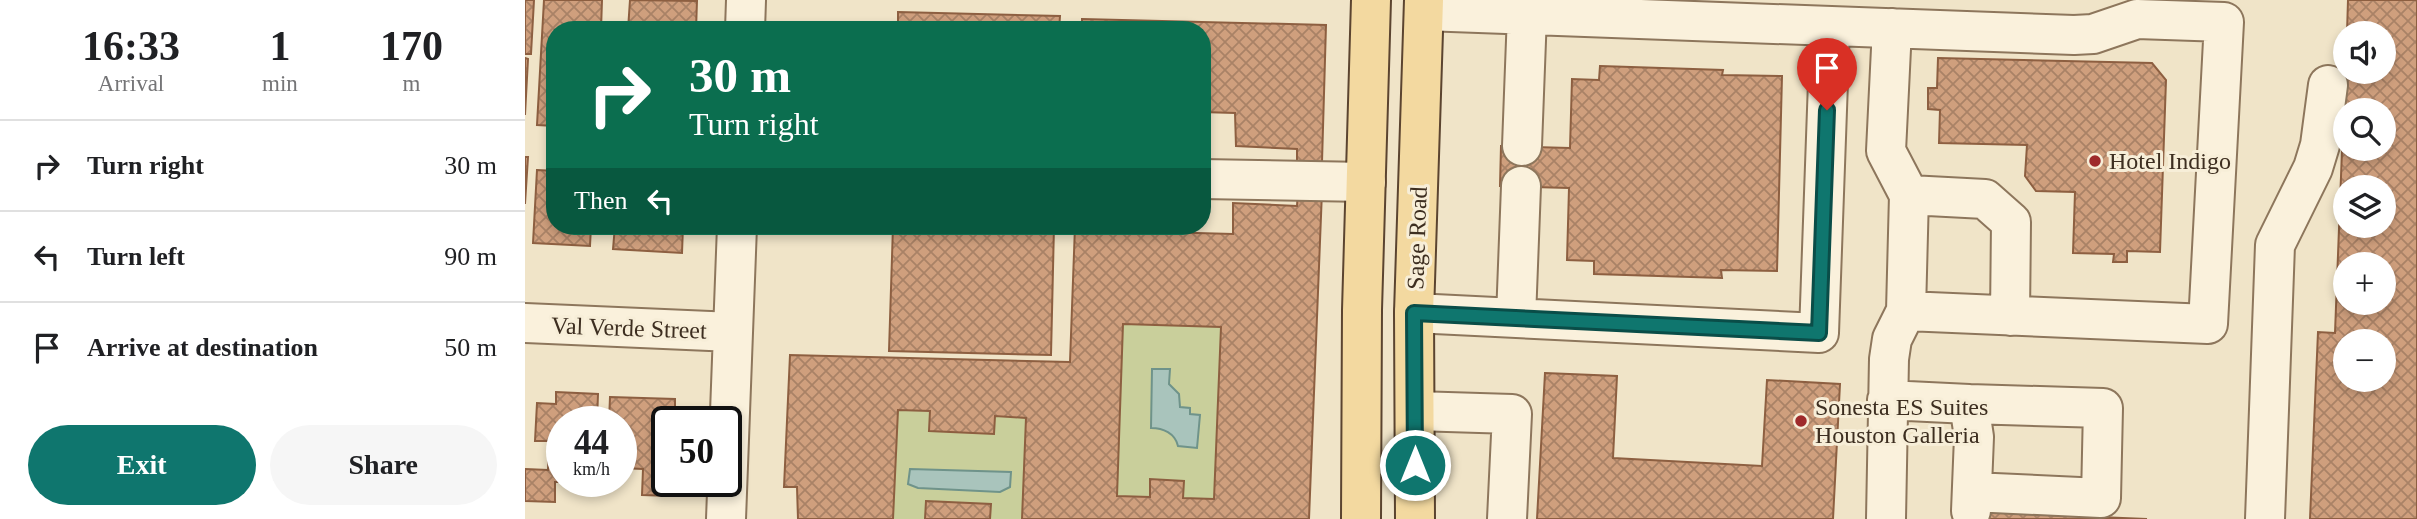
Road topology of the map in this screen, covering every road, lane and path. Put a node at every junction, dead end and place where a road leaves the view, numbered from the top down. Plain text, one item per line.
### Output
1 (746, 0) edge
2 (1371, 0) edge
3 (1424, 5) edge
4 (1527, 15) junction
5 (745, 21) edge
6 (1830, 26) junction
7 (1892, 28) junction
8 (2327, 85) dead end
9 (1522, 146) dead end
10 (1211, 179) edge
11 (1366, 182) junction
12 (1521, 186) dead end
13 (1909, 195) junction
14 (737, 235) edge
15 (1362, 310) junction
16 (1906, 311) junction
17 (1414, 313) junction
18 (2010, 316) junction
19 (1517, 318) junction
20 (525, 324) edge
21 (733, 332) junction
22 (1887, 400) junction
23 (1969, 404) junction
24 (1415, 411) junction
25 (726, 519) edge
26 (1361, 519) edge
27 (1415, 519) edge
28 (1507, 519) edge
29 (1886, 519) edge
30 (2265, 519) edge

1 - 5 street
2 - 11 main road
3 - 4 street
3 - 17 main road, Sage Road
4 - 6 street
4 - 9 street
6 - 7 street
6 - 19 street
7 - 13 street
7 - 18 street
8 - 30 street
10 - 11 street
11 - 15 main road
12 - 19 street
13 - 16 street
13 - 18 street
14 - 21 street
15 - 17 main road
15 - 26 main road
16 - 18 street
16 - 22 street
17 - 19 street
17 - 24 main road, Sage Road
20 - 21 street, Val Verde Street
21 - 25 street
22 - 23 street
22 - 29 street
23 - 23 street
24 - 27 main road, Sage Road
24 - 28 street

